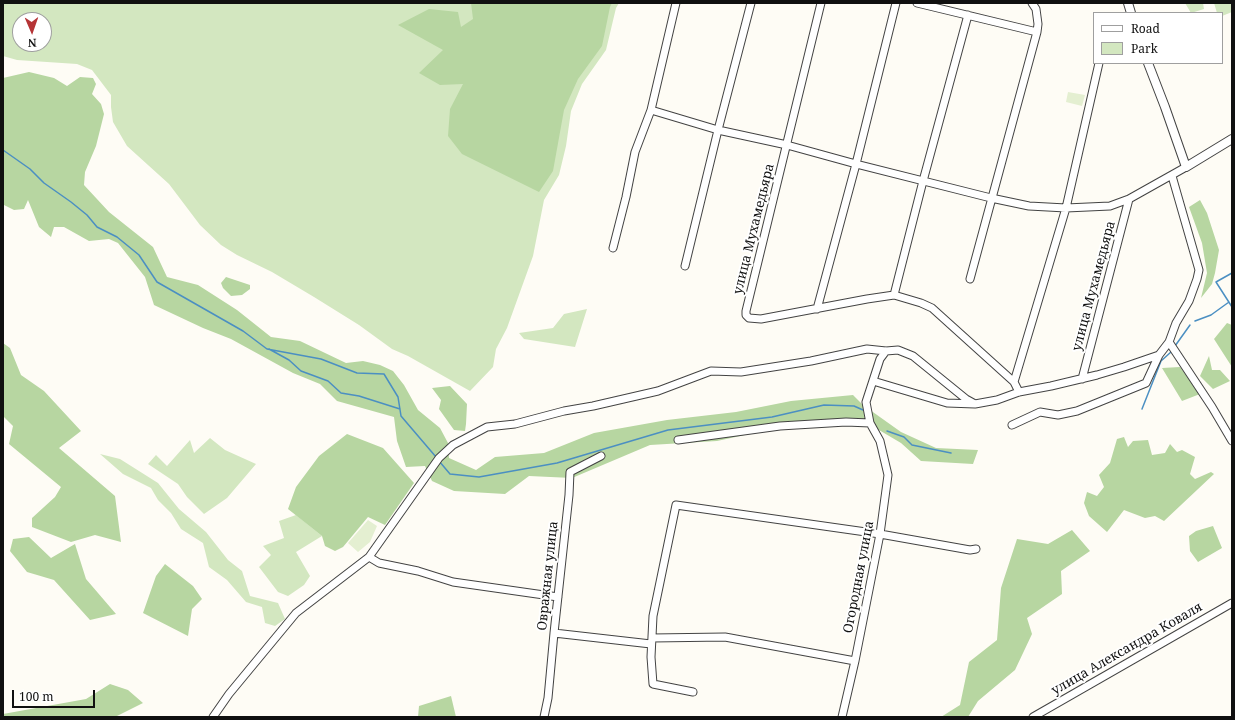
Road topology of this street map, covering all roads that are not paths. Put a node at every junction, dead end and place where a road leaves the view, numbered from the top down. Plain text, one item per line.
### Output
1 (676, 3) edge
2 (751, 3) edge
3 (821, 3) edge
4 (896, 3) edge
5 (917, 3) edge
6 (1032, 3) edge
7 (968, 15) junction
8 (1037, 32) junction
9 (1099, 64) edge
10 (1148, 64) edge
11 (651, 110) junction
12 (718, 130) junction
13 (1232, 139) edge
14 (787, 144) junction
15 (856, 164) junction
16 (1186, 168) junction
17 (1170, 177) junction
18 (923, 181) junction
19 (991, 198) junction
20 (1129, 199) junction
21 (1066, 208) junction
22 (613, 248) dead end
23 (685, 266) dead end
24 (970, 279) dead end
25 (894, 295) junction
26 (817, 309) junction
27 (1168, 342) junction
28 (886, 352) junction
29 (1159, 355) junction
30 (1082, 379) junction
31 (873, 381) junction
32 (1014, 382) junction
33 (1019, 392) junction
34 (975, 404) junction
35 (870, 423) junction
36 (1012, 425) dead end
37 (678, 440) dead end
38 (1232, 441) edge
39 (601, 456) dead end
40 (880, 534) junction
41 (976, 549) dead end
42 (369, 558) junction
43 (558, 597) junction
44 (1232, 603) edge
45 (554, 633) junction
46 (652, 641) junction
47 (855, 661) junction
48 (693, 692) dead end
49 (213, 717) edge
50 (544, 717) edge
51 (842, 717) edge
52 (1033, 717) edge

1 - 11 street
2 - 12 street
3 - 14 street, улица Мухамедьяра
4 - 15 street
5 - 7 street
6 - 8 street
7 - 8 street
7 - 18 street
8 - 19 street
9 - 21 street
10 - 16 street
11 - 12 street, улица Мухамедьяра
11 - 22 street
12 - 14 street, улица Мухамедьяра
12 - 23 street
13 - 16 street
14 - 15 street, улица Мухамедьяра
14 - 26 street, улица Мухамедьяра
15 - 18 street, улица Мухамедьяра
15 - 26 street
16 - 17 street, улица Мухамедьяра
17 - 20 street, улица Мухамедьяра
17 - 27 street
18 - 19 street, улица Мухамедьяра
18 - 25 street
19 - 21 street, улица Мухамедьяра
19 - 24 street
20 - 21 street, улица Мухамедьяра
20 - 30 street, улица Мухамедьяра
21 - 32 street
25 - 26 street
25 - 32 street
27 - 29 street
27 - 38 street
28 - 31 street, Огородная улица
28 - 34 street
28 - 42 street
29 - 30 street
29 - 36 street
30 - 33 street
31 - 34 street
31 - 35 street, Огородная улица
32 - 33 street
33 - 34 street
35 - 37 street
35 - 40 street, Огородная улица
39 - 43 street, Овражная улица
40 - 41 street
40 - 46 street
40 - 47 street, Огородная улица
42 - 43 street
42 - 49 street
43 - 45 street, Овражная улица
44 - 52 street, улица Александра Коваля
45 - 46 street
45 - 50 street, Овражная улица
46 - 47 street
46 - 48 street
47 - 51 street, Огородная улица

